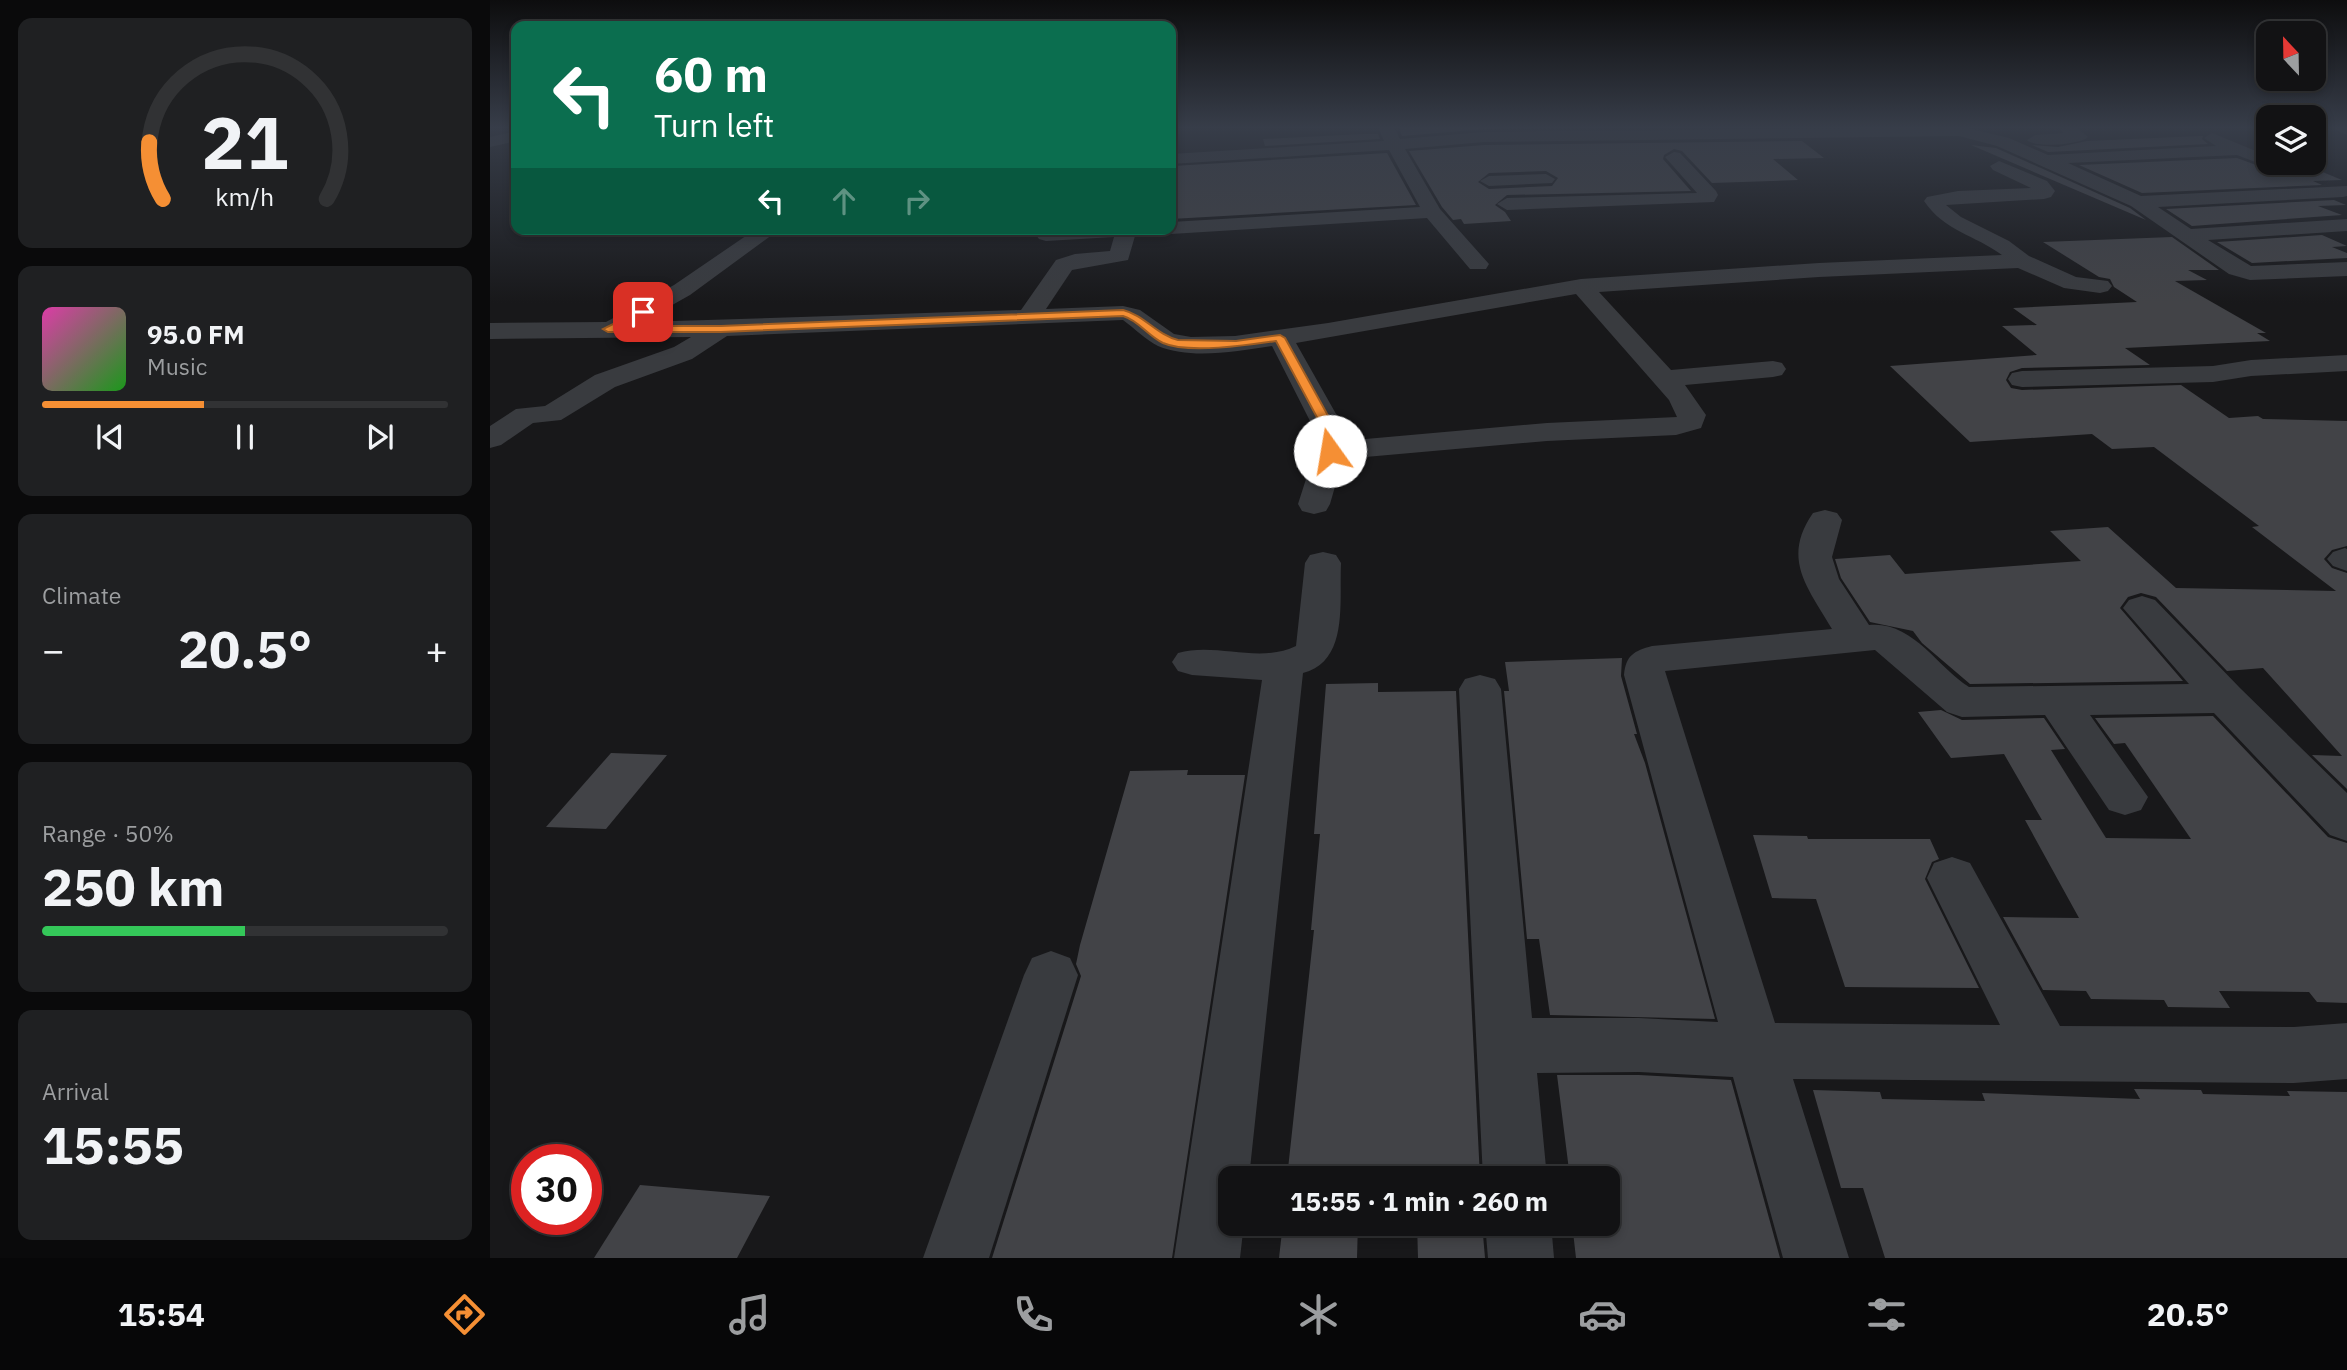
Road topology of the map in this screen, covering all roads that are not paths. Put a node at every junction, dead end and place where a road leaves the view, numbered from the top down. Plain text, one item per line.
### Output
1 (1412, 186) edge
2 (1492, 186) edge
3 (1699, 186) edge
4 (2041, 186) edge
5 (2104, 186) edge
6 (2345, 191) edge
7 (2138, 202) junction
8 (1432, 212) junction
9 (2347, 225) edge
10 (1208, 226) junction
11 (1176, 228) edge
12 (761, 235) edge
13 (1080, 235) edge
14 (1134, 235) edge
15 (2187, 235) junction
16 (1045, 238) edge
17 (1212, 248) dead end
18 (2021, 261) junction
19 (1478, 264) dead end
20 (2347, 269) edge
21 (1581, 286) junction
22 (2100, 286) dead end
23 (1029, 316) junction
24 (608, 329) junction
25 (721, 329) junction
26 (490, 331) edge
27 (1280, 338) junction
28 (2347, 363) edge
29 (1773, 369) dead end
30 (1663, 379) junction
31 (2022, 379) dead end
32 (490, 439) edge
33 (1330, 451) junction
34 (1314, 504) dead end
35 (1825, 520) dead end
36 (1323, 563) dead end
37 (2142, 608) dead end
38 (1857, 638) junction
39 (1192, 662) dead end
40 (1284, 666) junction
41 (1480, 689) dead end
42 (2225, 698) junction
43 (2058, 702) junction
44 (2125, 797) dead end
45 (2347, 822) edge
46 (1952, 878) dead end
47 (1051, 975) dead end
48 (1506, 1046) junction
49 (1755, 1051) junction
50 (2347, 1051) edge
51 (2043, 1052) junction
52 (1514, 1166) edge
53 (1519, 1236) edge
54 (956, 1258) edge
55 (1207, 1258) edge
56 (1521, 1258) edge
57 (1816, 1258) edge

1 - 8 street
2 - 3 street
4 - 18 street
5 - 7 street
6 - 7 street
7 - 15 street
8 - 10 street
8 - 19 street
9 - 15 street
10 - 11 street
10 - 17 street
12 - 24 street
13 - 16 street
14 - 23 street
15 - 20 street
18 - 21 street
18 - 22 street
21 - 27 street
21 - 30 street
23 - 25 street
23 - 27 street
24 - 25 street
24 - 26 street
25 - 32 street
27 - 33 street
28 - 31 street
29 - 30 street
30 - 33 street
33 - 34 street
35 - 38 street
36 - 40 street
37 - 42 street
38 - 43 street
38 - 49 street
39 - 40 street
40 - 55 street
41 - 48 street
42 - 43 street
42 - 45 street
43 - 44 street
46 - 51 street
47 - 54 street
48 - 49 street
48 - 52 street
49 - 51 street
49 - 57 street
50 - 51 street
53 - 56 street

